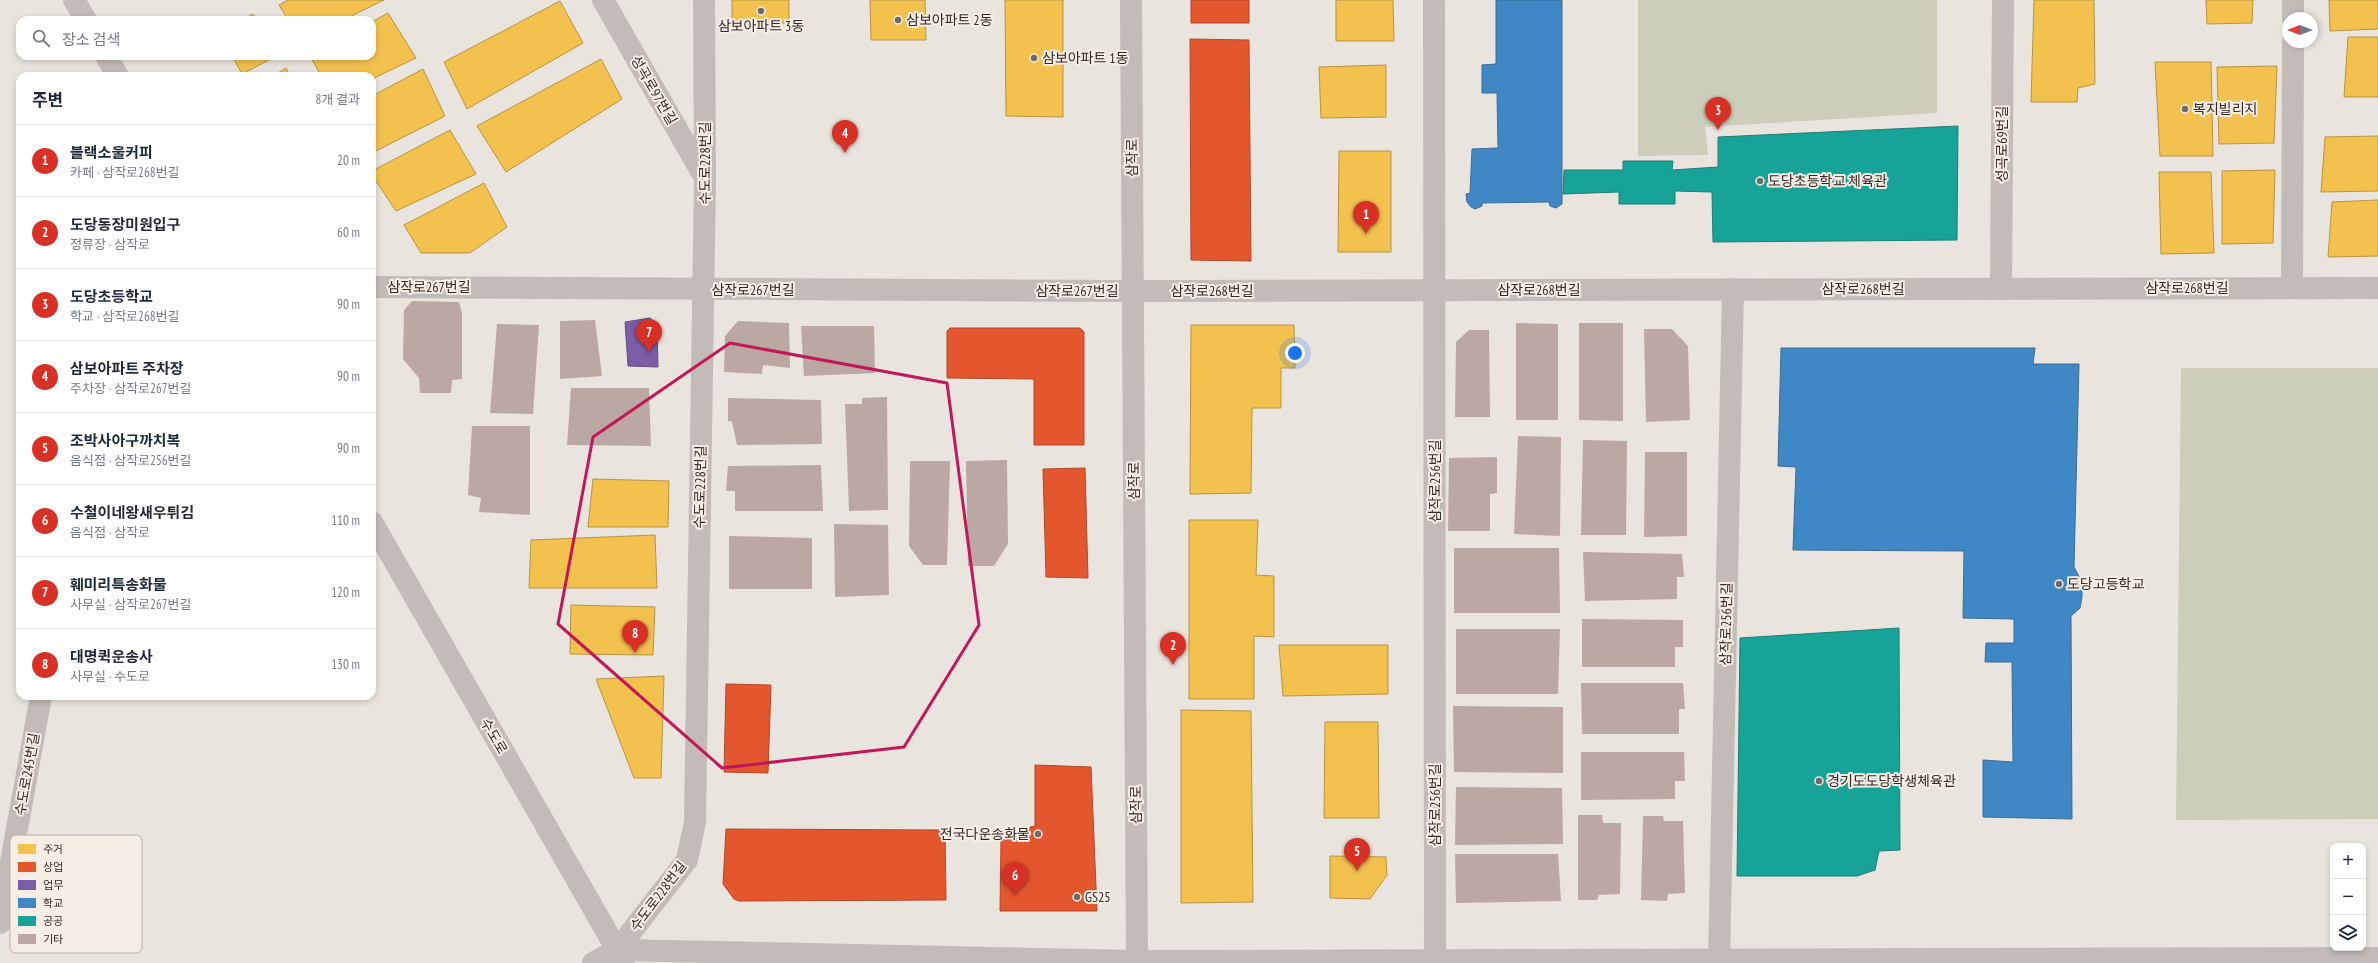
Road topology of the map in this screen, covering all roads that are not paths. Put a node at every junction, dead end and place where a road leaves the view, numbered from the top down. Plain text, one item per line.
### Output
1 (74, 0) edge
2 (603, 0) edge
3 (704, 0) edge
4 (1131, 0) edge
5 (1434, 0) edge
6 (2003, 0) edge
7 (2293, 0) edge
8 (2293, 12) edge
9 (84, 16) edge
10 (2292, 48) edge
11 (108, 60) edge
12 (116, 72) edge
13 (705, 179) junction
14 (376, 287) edge
15 (2292, 288) junction
16 (2378, 288) edge
17 (1733, 289) junction
18 (2001, 289) junction
19 (703, 290) junction
20 (1435, 290) junction
21 (1133, 291) junction
22 (376, 529) edge
23 (40, 700) edge
24 (16, 835) edge
25 (10, 868) edge
26 (0, 923) edge
27 (620, 956) edge
28 (2378, 958) edge
29 (1719, 961) edge
30 (2011, 961) edge
31 (1137, 962) edge
32 (1435, 962) edge
33 (593, 963) edge

1 - 9 street
2 - 13 street, 성곡로97번길
3 - 13 street, 수도로228번길
4 - 21 street, 삼작로
5 - 20 street
6 - 18 street, 성곡로69번길
7 - 8 street
10 - 15 street
11 - 12 street
13 - 19 street, 수도로228번길
14 - 19 street, 삼작로267번길
15 - 16 street, 삼작로268번길
15 - 18 street, 삼작로268번길
17 - 18 street, 삼작로268번길
17 - 20 street, 삼작로268번길
17 - 29 street, 삼작로256번길
19 - 21 street, 삼작로267번길
19 - 27 street, 수도로228번길
20 - 21 street, 삼작로268번길
20 - 32 street, 삼작로256번길
21 - 31 street, 삼작로
22 - 27 street, 수도로
23 - 24 street, 수도로245번길
25 - 26 street, 수도로245번길
27 - 31 street
27 - 33 street
28 - 30 street
29 - 30 street
29 - 32 street
31 - 32 street

